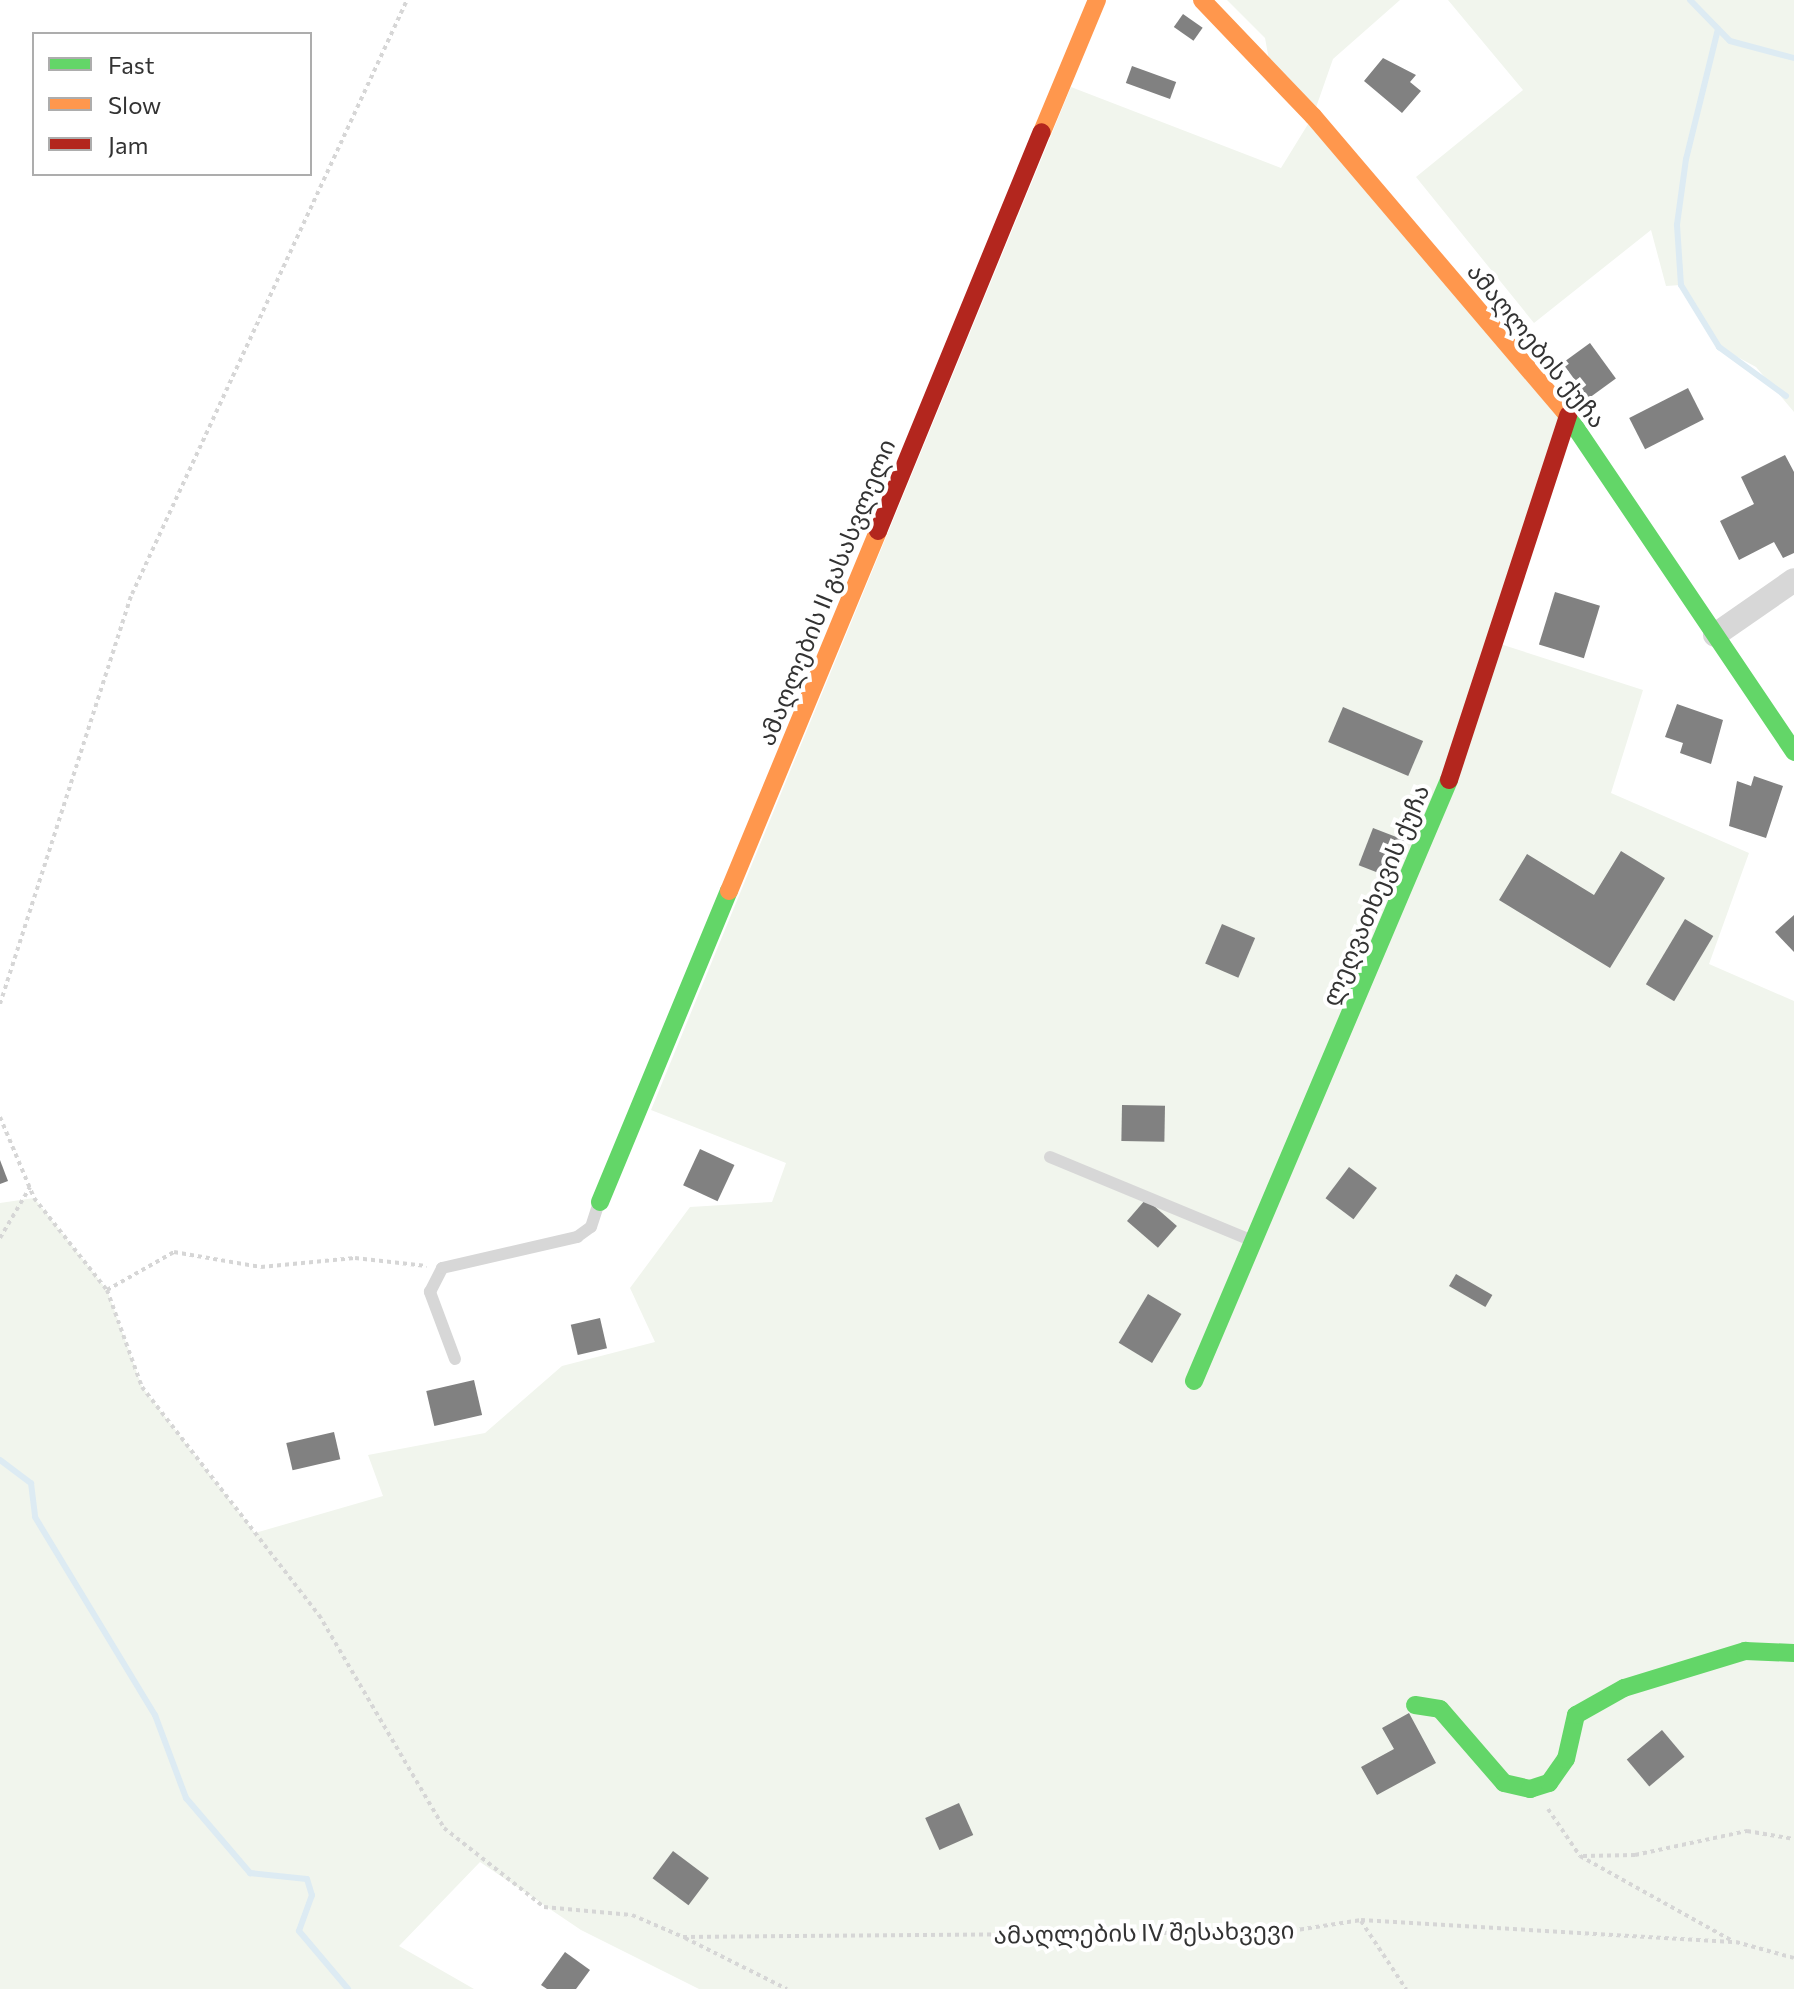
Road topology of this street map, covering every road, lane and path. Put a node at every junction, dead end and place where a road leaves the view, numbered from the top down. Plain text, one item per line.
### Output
1 (407, 0) edge
2 (1097, 0) edge
3 (1202, 0) edge
4 (1568, 415) junction
5 (1794, 580) edge
6 (1715, 635) junction
7 (1794, 752) edge
8 (0, 1004) edge
9 (0, 1117) edge
10 (1050, 1157) dead end
11 (30, 1187) junction
12 (600, 1202) joint
13 (0, 1238) edge
14 (1253, 1241) junction
15 (442, 1268) junction
16 (107, 1290) junction
17 (455, 1359) dead end
18 (1194, 1381) dead end
19 (1794, 1653) edge
20 (1415, 1705) dead end
21 (1549, 1783) junction
22 (1794, 1839) edge
23 (1580, 1856) junction
24 (1361, 1920) junction
25 (683, 1937) junction
26 (1736, 1942) junction
27 (1794, 1958) edge
28 (787, 1989) edge
29 (1406, 1989) edge

1 - 8 path
2 - 12 street, ამაღლების II გასასვლელი
3 - 4 street, ამაღლების ქუჩა
4 - 6 street, ამაღლების ქუჩა
4 - 14 street, ლეღვათხევის ქუჩა
5 - 6 street
6 - 7 street, ამაღლების ქუჩა
9 - 11 path
10 - 14 lane
11 - 13 path
11 - 16 path
12 - 15 lane
14 - 18 street, ლეღვათხევის ქუჩა
15 - 16 path
15 - 17 lane
16 - 25 path, ამაღლების IV შესახვევი
19 - 21 street
20 - 21 street
21 - 23 path
22 - 23 path
23 - 26 path
24 - 25 path, ამაღლების IV შესახვევი
24 - 26 path, ამაღლების IV შესახვევი
24 - 29 path
25 - 28 path
26 - 27 path, ამაღლების IV შესახვევი

